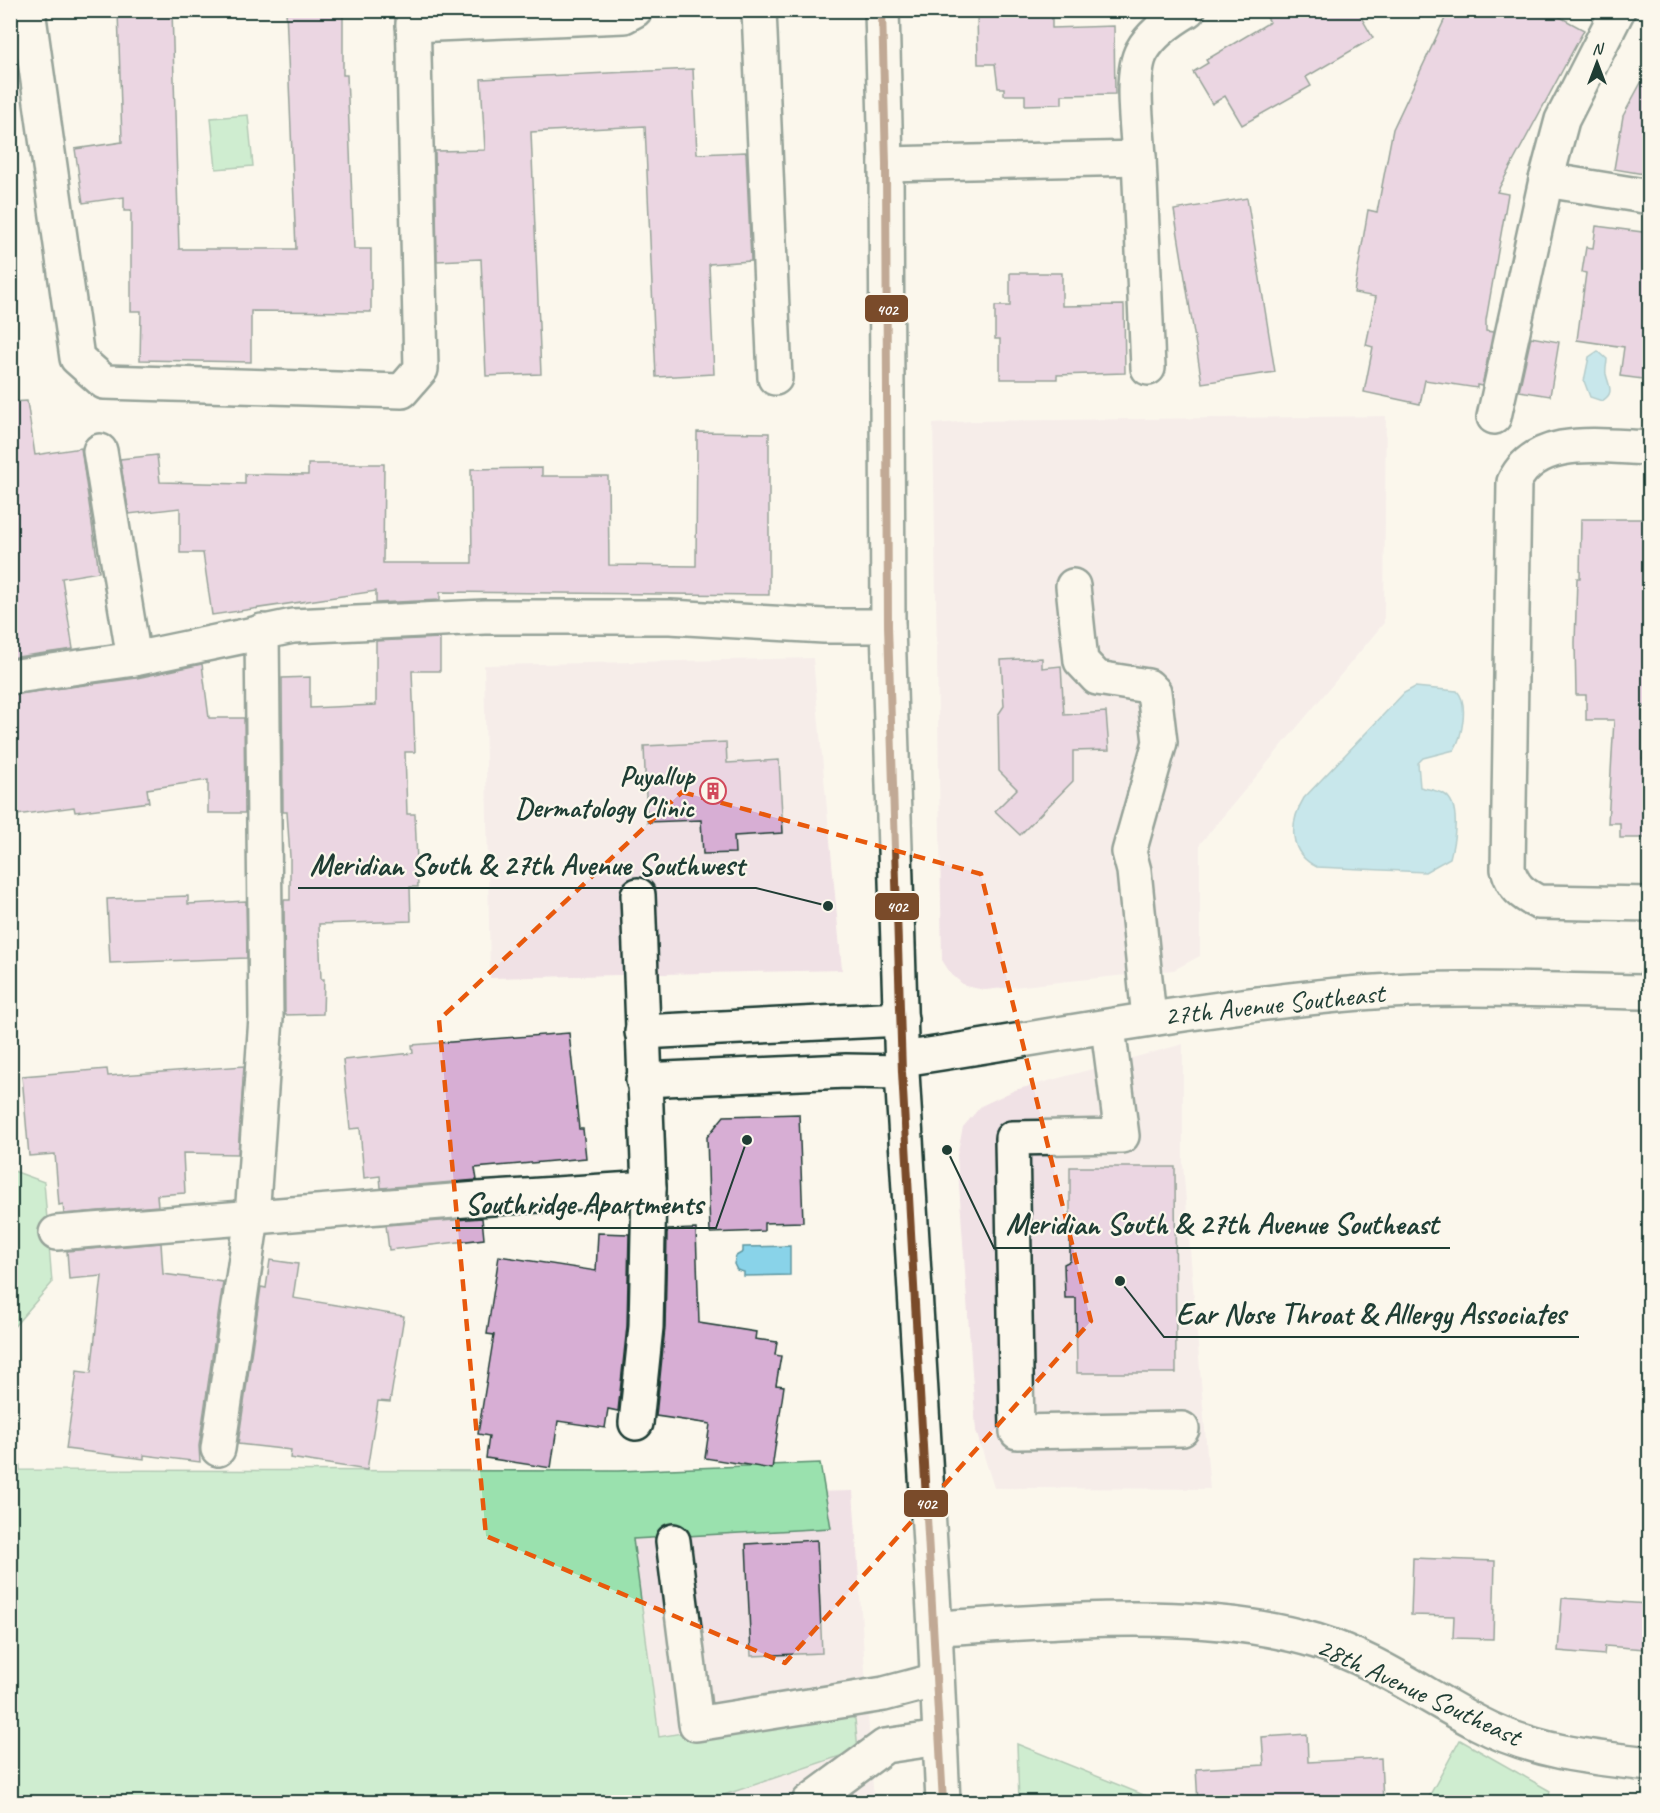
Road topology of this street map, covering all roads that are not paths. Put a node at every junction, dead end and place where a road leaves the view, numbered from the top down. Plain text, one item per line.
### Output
1 (28, 10) edge
2 (635, 10) edge
3 (759, 10) edge
4 (882, 10) edge
5 (1188, 10) edge
6 (1618, 10) edge
7 (413, 18) edge
8 (1139, 158) junction
9 (886, 164) junction
10 (1546, 180) junction
11 (1650, 197) edge
12 (1148, 368) dead end
13 (775, 378) dead end
14 (1494, 417) dead end
15 (1650, 448) edge
16 (100, 451) dead end
17 (1073, 586) dead end
18 (888, 626) junction
19 (262, 631) junction
20 (134, 658) junction
21 (10, 677) edge
22 (638, 895) dead end
23 (1650, 904) edge
24 (1650, 992) edge
25 (1149, 1018) junction
26 (901, 1019) junction
27 (1108, 1028) junction
28 (642, 1032) junction
29 (902, 1065) junction
30 (643, 1080) junction
31 (649, 1188) junction
32 (252, 1217) junction
33 (56, 1233) dead end
34 (636, 1423) dead end
35 (1182, 1430) dead end
36 (218, 1449) dead end
37 (673, 1541) dead end
38 (935, 1628) junction
39 (937, 1680) junction
40 (940, 1738) junction
41 (1650, 1764) edge
42 (809, 1803) edge
43 (942, 1803) edge

1 - 7 main road
2 - 7 main road
3 - 13 main road
4 - 9 main road
5 - 8 main road
6 - 10 main road
8 - 9 main road
8 - 12 main road
9 - 18 main road
10 - 11 main road
10 - 14 main road
15 - 23 main road
16 - 20 main road
17 - 25 main road
18 - 19 main road
18 - 26 main road
19 - 20 main road
19 - 32 main road
20 - 21 main road
22 - 28 main road
24 - 25 main road, 27th Avenue Southeast
25 - 27 main road, 27th Avenue Southeast
26 - 28 main road
26 - 29 main road
27 - 29 main road, 27th Avenue Southeast
27 - 35 main road
28 - 30 main road
29 - 30 main road, 27th Avenue Southeast
29 - 38 main road
30 - 31 main road
31 - 32 main road
31 - 34 main road
32 - 33 main road
32 - 36 main road
37 - 39 main road
38 - 39 main road
38 - 41 main road, 28th Avenue Southeast
39 - 40 main road
40 - 42 main road
40 - 43 main road

